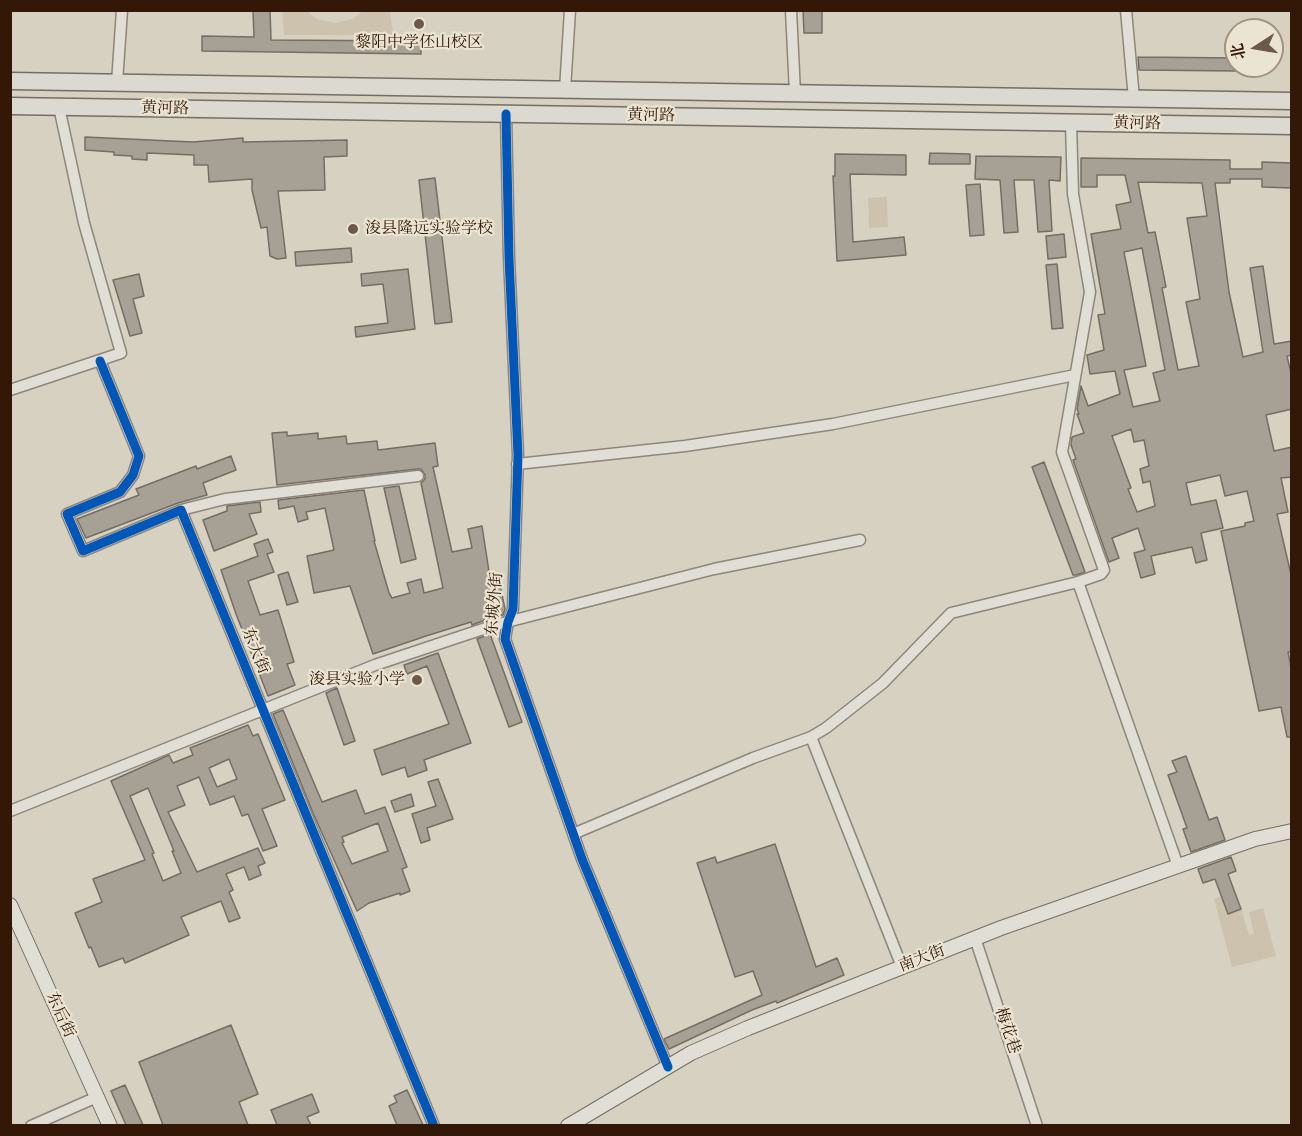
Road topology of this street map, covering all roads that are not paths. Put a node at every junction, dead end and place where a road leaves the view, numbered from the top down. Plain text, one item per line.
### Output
1 (122, 10) edge
2 (570, 10) edge
3 (791, 10) edge
4 (1126, 10) edge
5 (10, 81) edge
6 (117, 83) junction
7 (565, 90) junction
8 (795, 93) junction
9 (1134, 99) junction
10 (1292, 101) edge
11 (10, 106) edge
12 (59, 107) junction
13 (506, 114) junction
14 (1071, 123) junction
15 (1292, 126) edge
16 (100, 361) junction
17 (1075, 375) junction
18 (10, 390) edge
19 (517, 464) junction
20 (418, 476) dead end
21 (181, 510) junction
22 (860, 540) dead end
23 (1078, 582) junction
24 (508, 622) junction
25 (263, 709) junction
26 (811, 737) junction
27 (10, 811) edge
28 (1292, 831) edge
29 (573, 834) junction
30 (1178, 866) junction
31 (10, 905) edge
32 (975, 938) junction
33 (902, 967) junction
34 (668, 1067) junction
35 (97, 1097) junction
36 (31, 1125) edge
37 (110, 1125) edge
38 (434, 1125) edge
39 (568, 1125) edge
40 (1037, 1125) edge

1 - 6 street
2 - 7 street
3 - 8 street
4 - 9 street
5 - 6 main road, 黄河路
6 - 7 main road, 黄河路
7 - 8 main road, 黄河路
8 - 9 main road, 黄河路
9 - 10 main road, 黄河路
11 - 12 main road, 黄河路
12 - 13 main road, 黄河路
12 - 16 street
13 - 14 main road, 黄河路
13 - 19 street, 东城外街
14 - 15 main road, 黄河路
14 - 17 street
16 - 18 street
16 - 21 street
17 - 19 street
17 - 23 street
19 - 24 street, 东城外街
20 - 21 street
21 - 25 street, 东大街
22 - 24 street
23 - 26 street
23 - 30 street
24 - 25 street
24 - 29 street, 东城外街
25 - 27 street
25 - 38 street, 东大街
26 - 29 street
26 - 33 street
28 - 30 street, 南大街
29 - 34 street, 东城外街
30 - 32 street, 南大街
31 - 35 street, 东后街
32 - 33 street, 南大街
32 - 40 street, 梅花巷
33 - 34 street, 南大街
34 - 39 street, 南大街
35 - 36 street
35 - 37 street, 东后街

